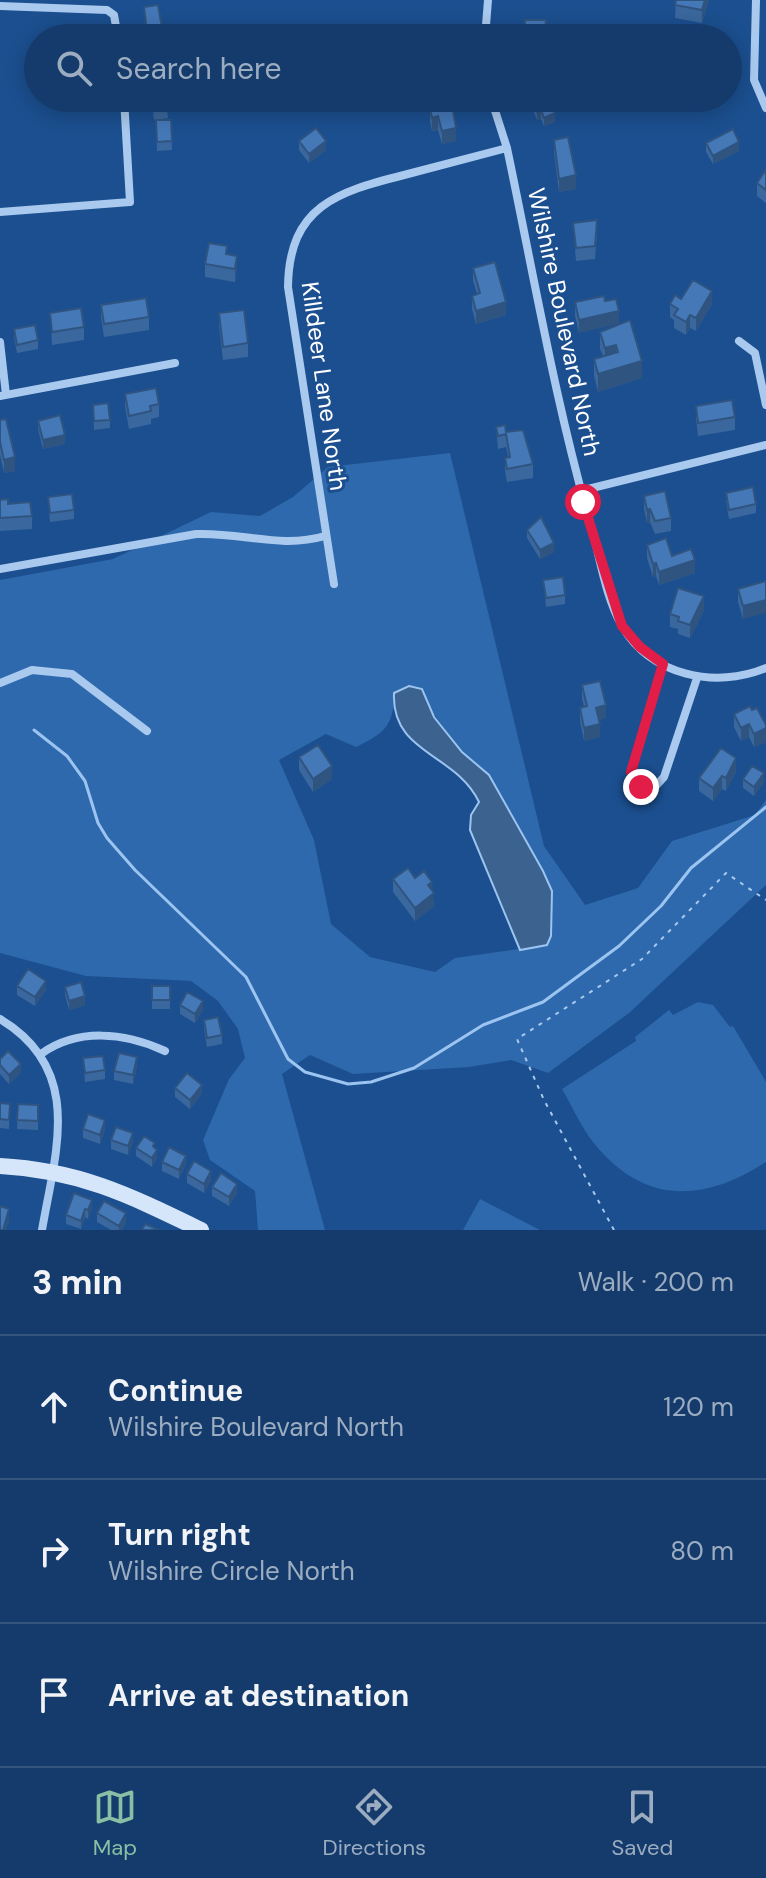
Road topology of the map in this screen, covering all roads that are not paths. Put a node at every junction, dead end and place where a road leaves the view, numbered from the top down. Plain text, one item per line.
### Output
1 (488, 0) edge
2 (756, 0) edge
3 (0, 6) edge
4 (114, 24) edge
5 (486, 24) edge
6 (766, 108) edge
7 (125, 112) edge
8 (495, 112) edge
9 (507, 148) junction
10 (0, 212) edge
11 (739, 341) dead end
12 (0, 342) edge
13 (175, 363) dead end
14 (3, 395) edge
15 (766, 405) edge
16 (766, 445) edge
17 (580, 491) junction
18 (325, 536) junction
19 (0, 569) edge
20 (334, 584) dead end
21 (663, 664) junction
22 (766, 668) edge
23 (697, 678) junction
24 (0, 683) edge
25 (147, 731) dead end
26 (0, 1019) edge
27 (165, 1051) dead end
28 (41, 1054) junction
29 (0, 1166) edge
30 (52, 1170) junction
31 (42, 1230) edge
32 (201, 1230) edge

1 - 5 street
2 - 6 street
3 - 4 street
7 - 10 street
8 - 9 street, Wilshire Boulevard North
9 - 17 street, Wilshire Boulevard North
9 - 18 street, Killdeer Lane North
11 - 15 street
12 - 14 street
13 - 14 street
16 - 17 street
17 - 21 street, Wilshire Boulevard North
18 - 19 street
18 - 20 street, Killdeer Lane North
21 - 23 street, Wilshire Boulevard North
21 - 23 street
22 - 23 street, Wilshire Boulevard North
24 - 25 street
26 - 28 street
27 - 28 street
28 - 30 street
29 - 30 street
30 - 31 street
30 - 32 street

